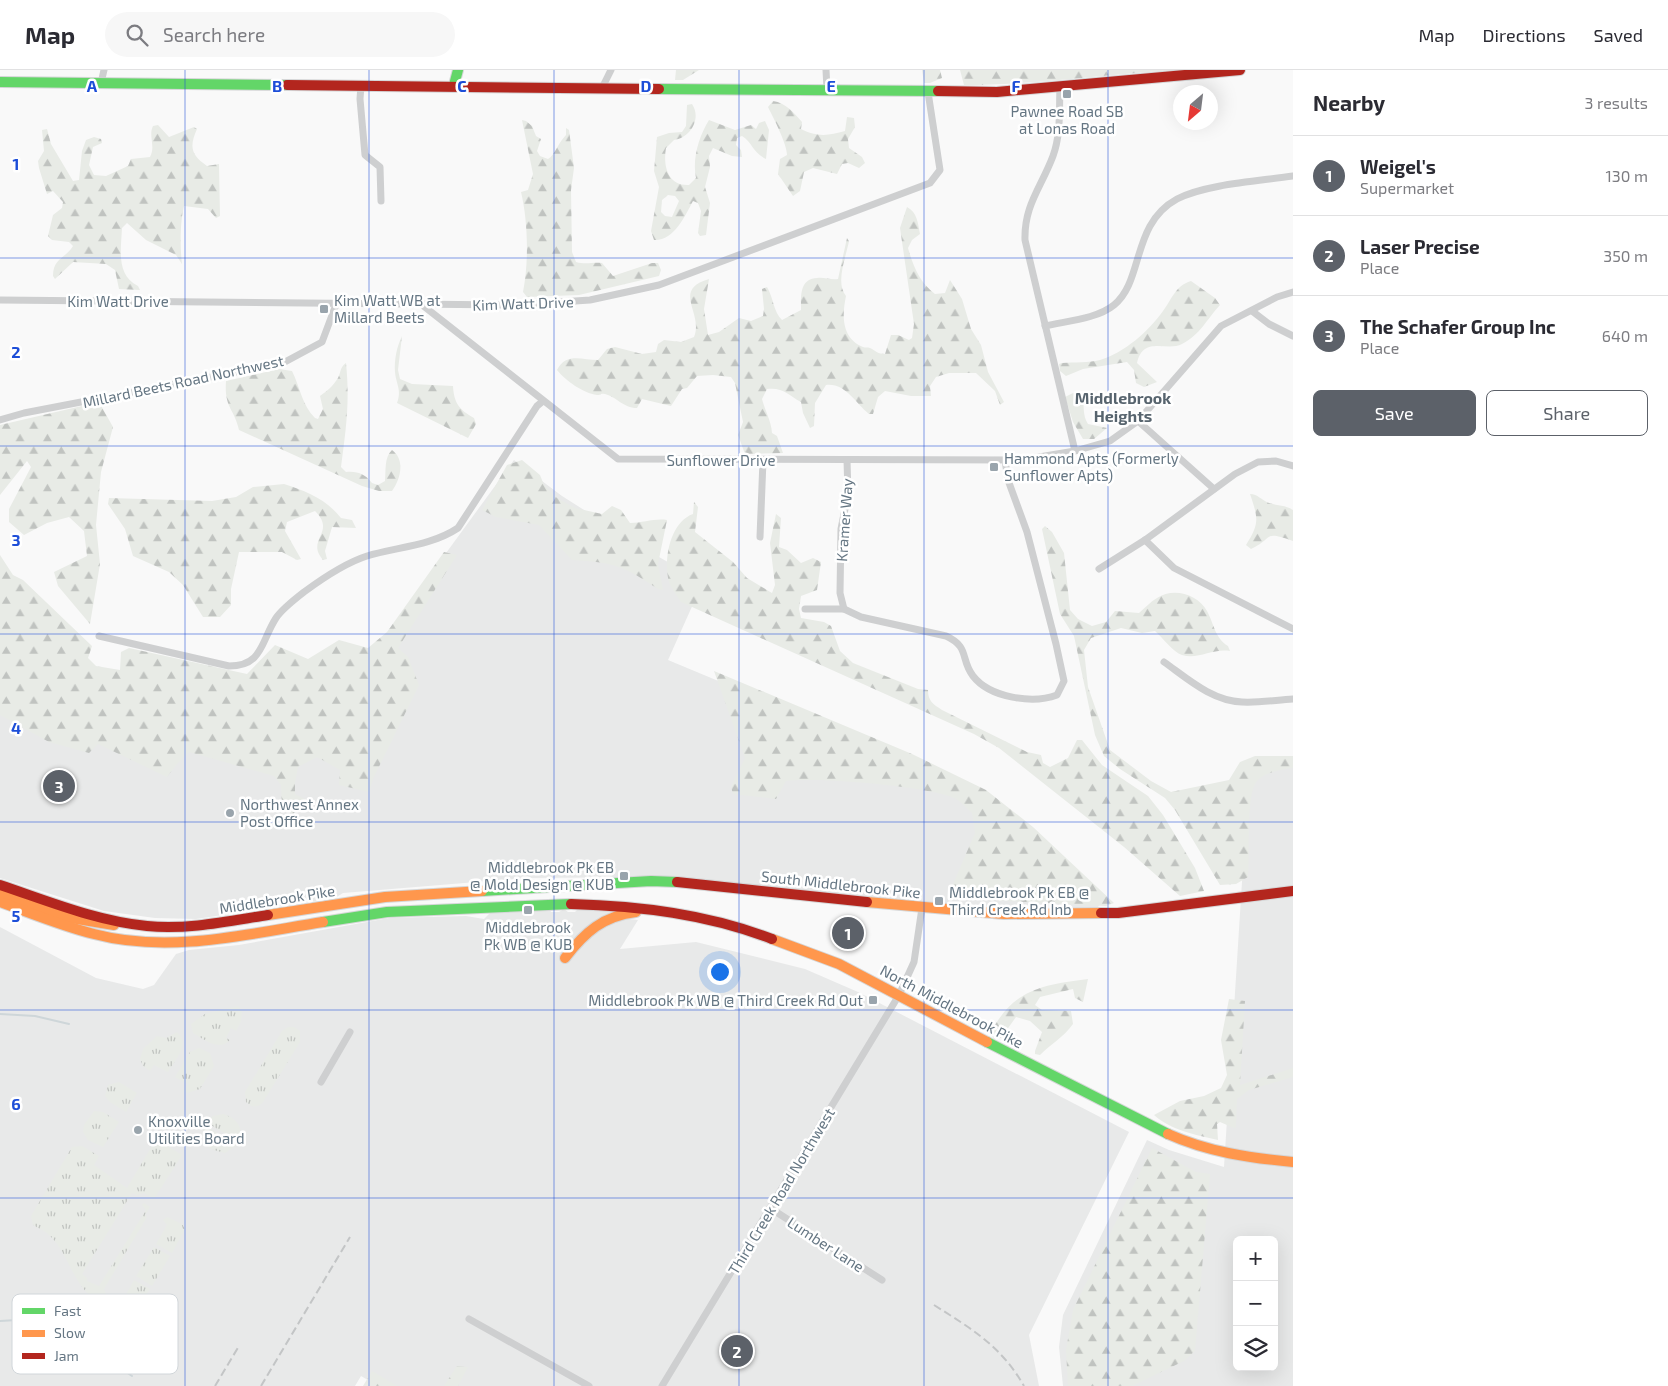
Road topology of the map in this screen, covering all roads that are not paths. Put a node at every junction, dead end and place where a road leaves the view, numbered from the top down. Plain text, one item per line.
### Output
1 (104, 70) edge
2 (458, 70) edge
3 (611, 70) edge
4 (826, 70) edge
5 (1240, 70) edge
6 (0, 82) edge
7 (101, 83) junction
8 (361, 85) junction
9 (454, 85) junction
10 (603, 86) junction
11 (1060, 87) junction
12 (827, 89) junction
13 (928, 92) junction
14 (1293, 176) edge
15 (381, 202) dead end
16 (1293, 292) edge
17 (0, 300) edge
18 (337, 302) junction
19 (420, 304) junction
20 (1252, 312) junction
21 (1045, 326) junction
22 (1293, 336) edge
23 (543, 401) junction
24 (0, 420) edge
25 (1138, 421) junction
26 (1075, 451) junction
27 (762, 460) junction
28 (848, 460) junction
29 (1005, 460) junction
30 (1293, 466) edge
31 (1214, 489) junction
32 (760, 536) dead end
33 (1144, 540) junction
34 (1099, 568) dead end
35 (804, 609) dead end
36 (844, 609) junction
37 (1293, 629) edge
38 (99, 636) dead end
39 (1164, 662) dead end
40 (1293, 699) edge
41 (564, 884) joint
42 (0, 885) edge
43 (1293, 891) edge
44 (0, 894) edge
45 (0, 902) edge
46 (557, 903) joint
47 (922, 908) junction
48 (659, 910) junction
49 (148, 926) junction
50 (565, 958) dead end
51 (899, 995) junction
52 (350, 1032) dead end
53 (321, 1082) dead end
54 (1293, 1162) edge
55 (770, 1208) junction
56 (882, 1280) dead end
57 (470, 1319) dead end
58 (589, 1386) edge
59 (662, 1386) edge

1 - 7 street
2 - 9 main road
3 - 10 street
4 - 12 street
5 - 11 main road
6 - 7 main road
7 - 8 main road
8 - 9 main road
8 - 15 street
9 - 10 main road
10 - 12 main road
11 - 13 main road
11 - 21 street
12 - 13 main road
13 - 19 street, Kim Watt Drive
14 - 21 street
16 - 20 street, Sunflower Drive
17 - 18 street, Kim Watt Drive
18 - 19 street, Kim Watt Drive
18 - 24 street, Millard Beets Road Northwest
19 - 23 street, Sunflower Drive
20 - 22 street
20 - 25 street, Sunflower Drive
21 - 26 street
23 - 27 street, Sunflower Drive
23 - 38 street
25 - 26 street, Sunflower Drive
25 - 31 street
26 - 29 street, Sunflower Drive
27 - 28 street, Sunflower Drive
27 - 32 street
28 - 29 street, Sunflower Drive
28 - 36 street, Kramer Way
29 - 36 street
30 - 31 street
31 - 33 street
33 - 34 street
33 - 37 street
35 - 36 street
39 - 40 street
41 - 47 main road, South Middlebrook Pike
41 - 49 main road, Middlebrook Pike
42 - 49 main road, Middlebrook Pike
43 - 47 main road, South Middlebrook Pike
44 - 49 main road
45 - 46 main road, Middlebrook Pike
46 - 48 main road, North Middlebrook Pike
47 - 51 street, Third Creek Road Northwest
48 - 50 main road
48 - 51 main road, North Middlebrook Pike
51 - 54 main road, North Middlebrook Pike
51 - 55 street, Third Creek Road Northwest
52 - 53 street
55 - 56 street, Lumber Lane
55 - 59 street, Third Creek Road Northwest
57 - 58 street

